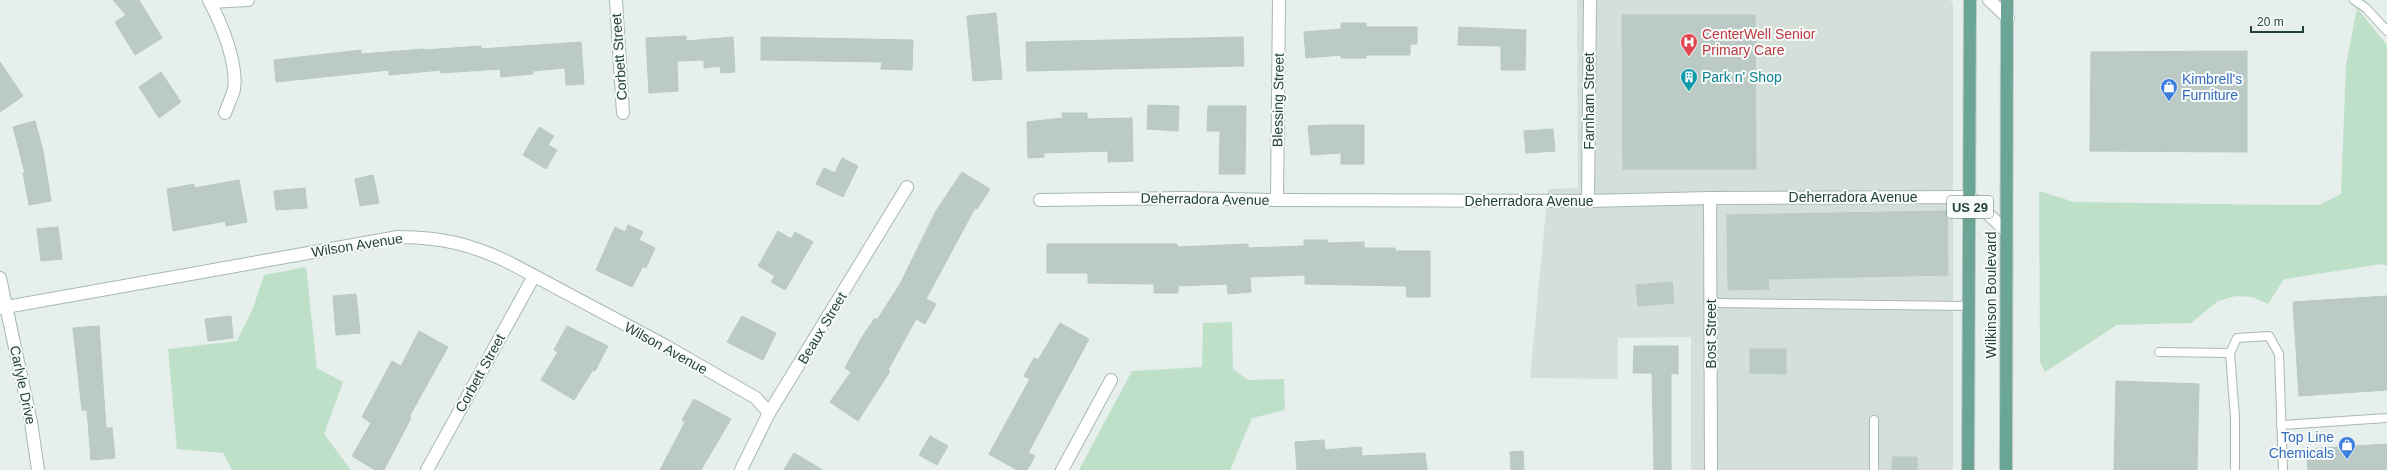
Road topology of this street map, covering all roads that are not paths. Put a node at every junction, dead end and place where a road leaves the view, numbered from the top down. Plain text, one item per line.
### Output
1 (248, 0) edge
2 (616, 0) edge
3 (1279, 0) edge
4 (1590, 0) edge
5 (1970, 0) edge
6 (1989, 0) edge
7 (2007, 0) edge
8 (2354, 0) edge
9 (210, 1) edge
10 (2008, 18) junction
11 (2387, 31) edge
12 (224, 113) dead end
13 (623, 113) dead end
14 (907, 187) dead end
15 (1970, 197) junction
16 (1710, 198) junction
17 (1040, 200) dead end
18 (1277, 200) junction
19 (1588, 202) junction
20 (2005, 230) junction
21 (534, 276) junction
22 (0, 278) edge
23 (1711, 304) junction
24 (1969, 306) junction
25 (3, 308) edge
26 (2159, 352) dead end
27 (2230, 353) junction
28 (1111, 380) dead end
29 (769, 413) junction
30 (2387, 418) edge
31 (1874, 420) dead end
32 (2281, 425) junction
33 (38, 470) edge
34 (427, 470) edge
35 (741, 470) edge
36 (1062, 470) edge
37 (1711, 470) edge
38 (1874, 470) edge
39 (1968, 470) edge
40 (2006, 470) edge
41 (2235, 470) edge
42 (2283, 470) edge

1 - 9 street
2 - 13 street, Corbett Street
3 - 18 street, Blessing Street
4 - 19 street, Farnham Street
5 - 15 main road, Wilkinson Boulevard / US 29
6 - 10 street
7 - 10 main road, Wilkinson Boulevard / US 29
8 - 11 lane
9 - 12 street
10 - 20 main road, Wilkinson Boulevard / US 29
14 - 29 street, Beaux Street
15 - 16 street, Deherradora Avenue
15 - 20 street
15 - 24 main road, Wilkinson Boulevard / US 29
16 - 19 street, Deherradora Avenue
16 - 23 street, Bost Street
17 - 18 street, Deherradora Avenue
18 - 19 street, Deherradora Avenue
20 - 40 main road, Wilkinson Boulevard / US 29
21 - 25 street, Wilson Avenue
21 - 29 street, Wilson Avenue
21 - 34 street, Corbett Street
22 - 25 street, Carlyle Drive
23 - 24 lane
23 - 37 street, Bost Street
24 - 39 main road, Wilkinson Boulevard / US 29
25 - 33 street, Carlyle Drive
26 - 27 lane
27 - 32 lane
27 - 41 lane
28 - 36 street
29 - 35 street, Beaux Street
30 - 32 lane
31 - 38 lane
32 - 42 lane

